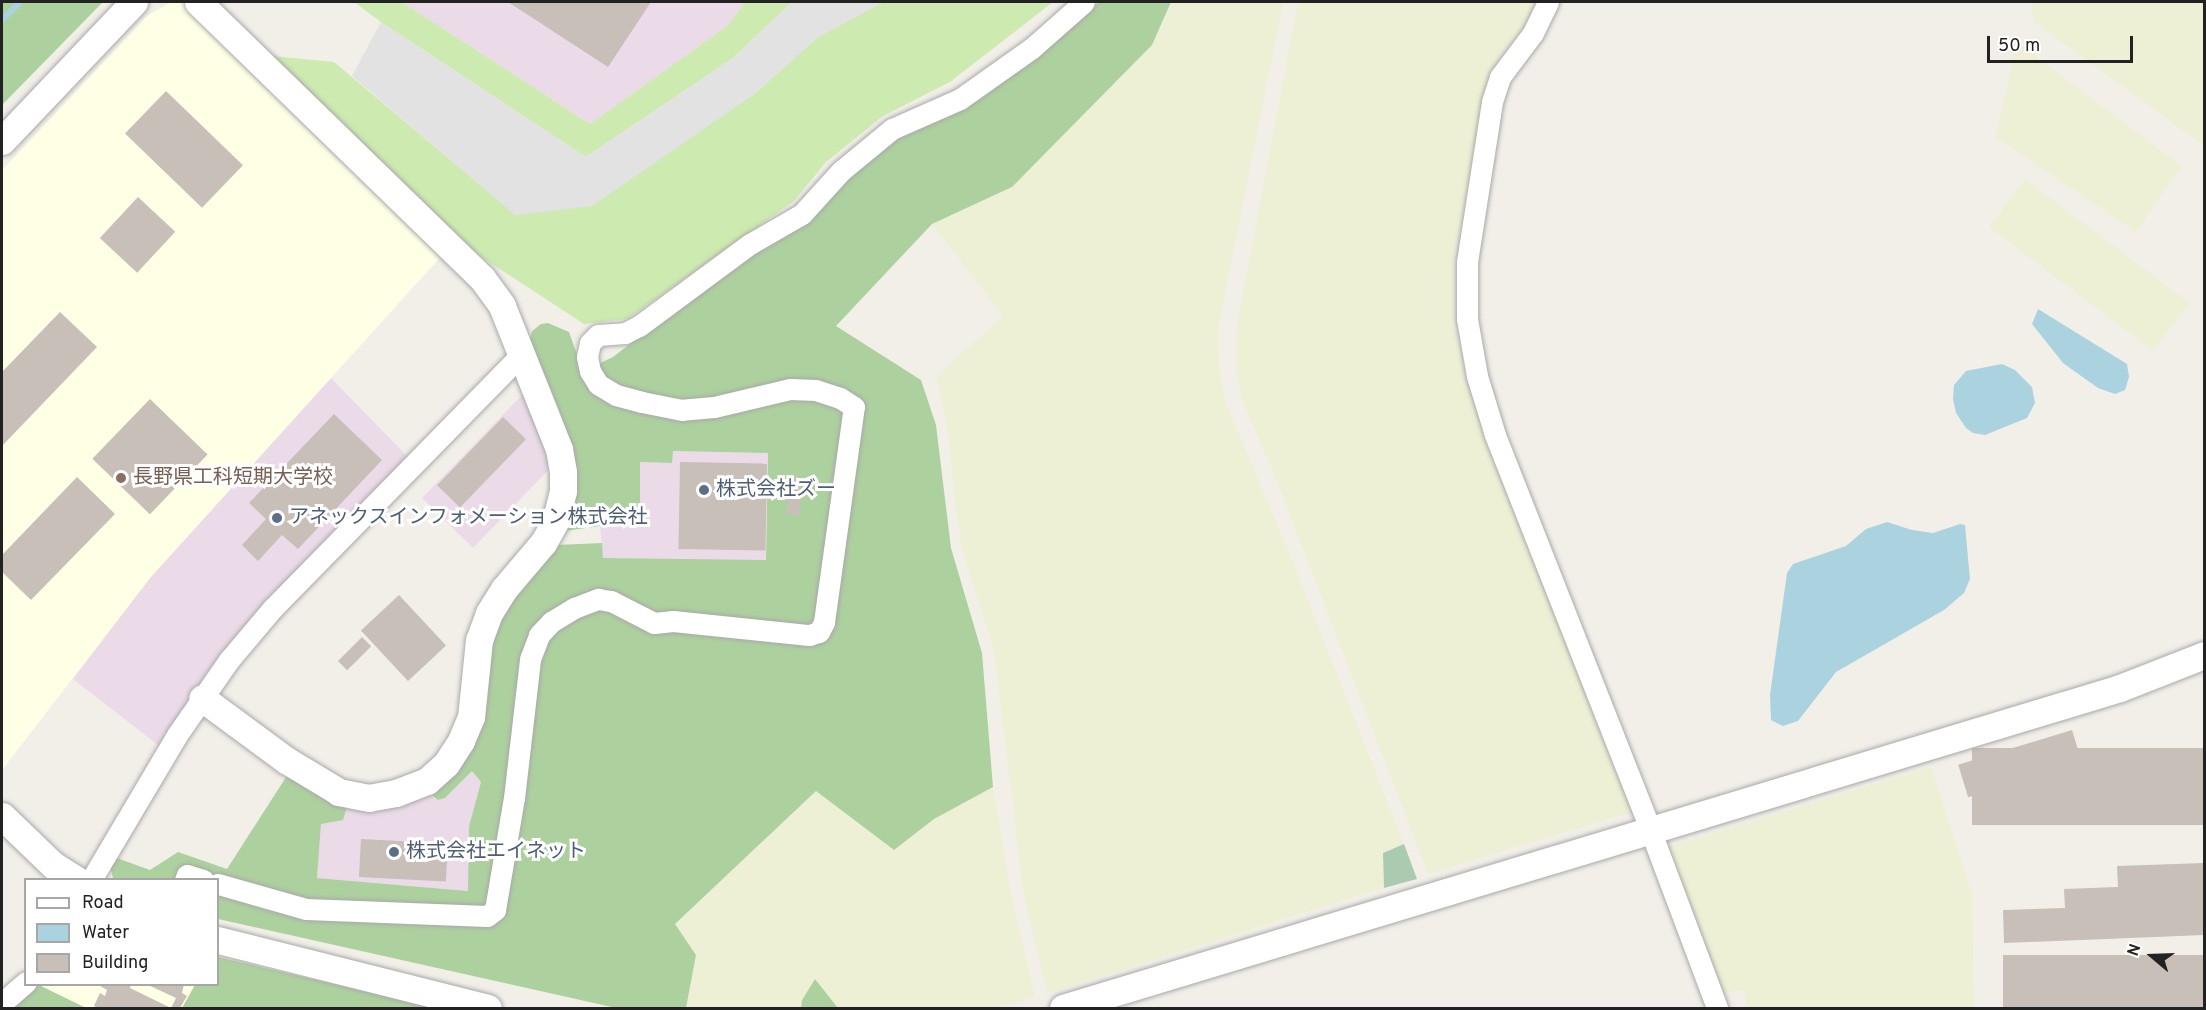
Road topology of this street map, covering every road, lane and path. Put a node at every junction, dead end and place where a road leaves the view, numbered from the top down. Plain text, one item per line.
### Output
1 (134, 2) edge
2 (198, 2) edge
3 (1084, 2) edge
4 (1548, 2) edge
5 (2, 141) edge
6 (522, 354) junction
7 (2205, 655) edge
8 (202, 698) junction
9 (2, 816) edge
10 (1651, 832) junction
11 (75, 878) edge
12 (92, 878) edge
13 (185, 878) edge
14 (199, 878) edge
15 (219, 884) edge
16 (219, 940) edge
17 (24, 984) edge
18 (2, 1003) edge
19 (488, 1008) edge
20 (1063, 1008) edge
21 (1717, 1008) edge

1 - 5 street
2 - 6 street
3 - 15 street
4 - 10 street
6 - 8 street
6 - 8 street
7 - 10 street
8 - 12 street
9 - 11 street
10 - 20 street
10 - 21 street
13 - 14 street
16 - 19 street
17 - 18 street

